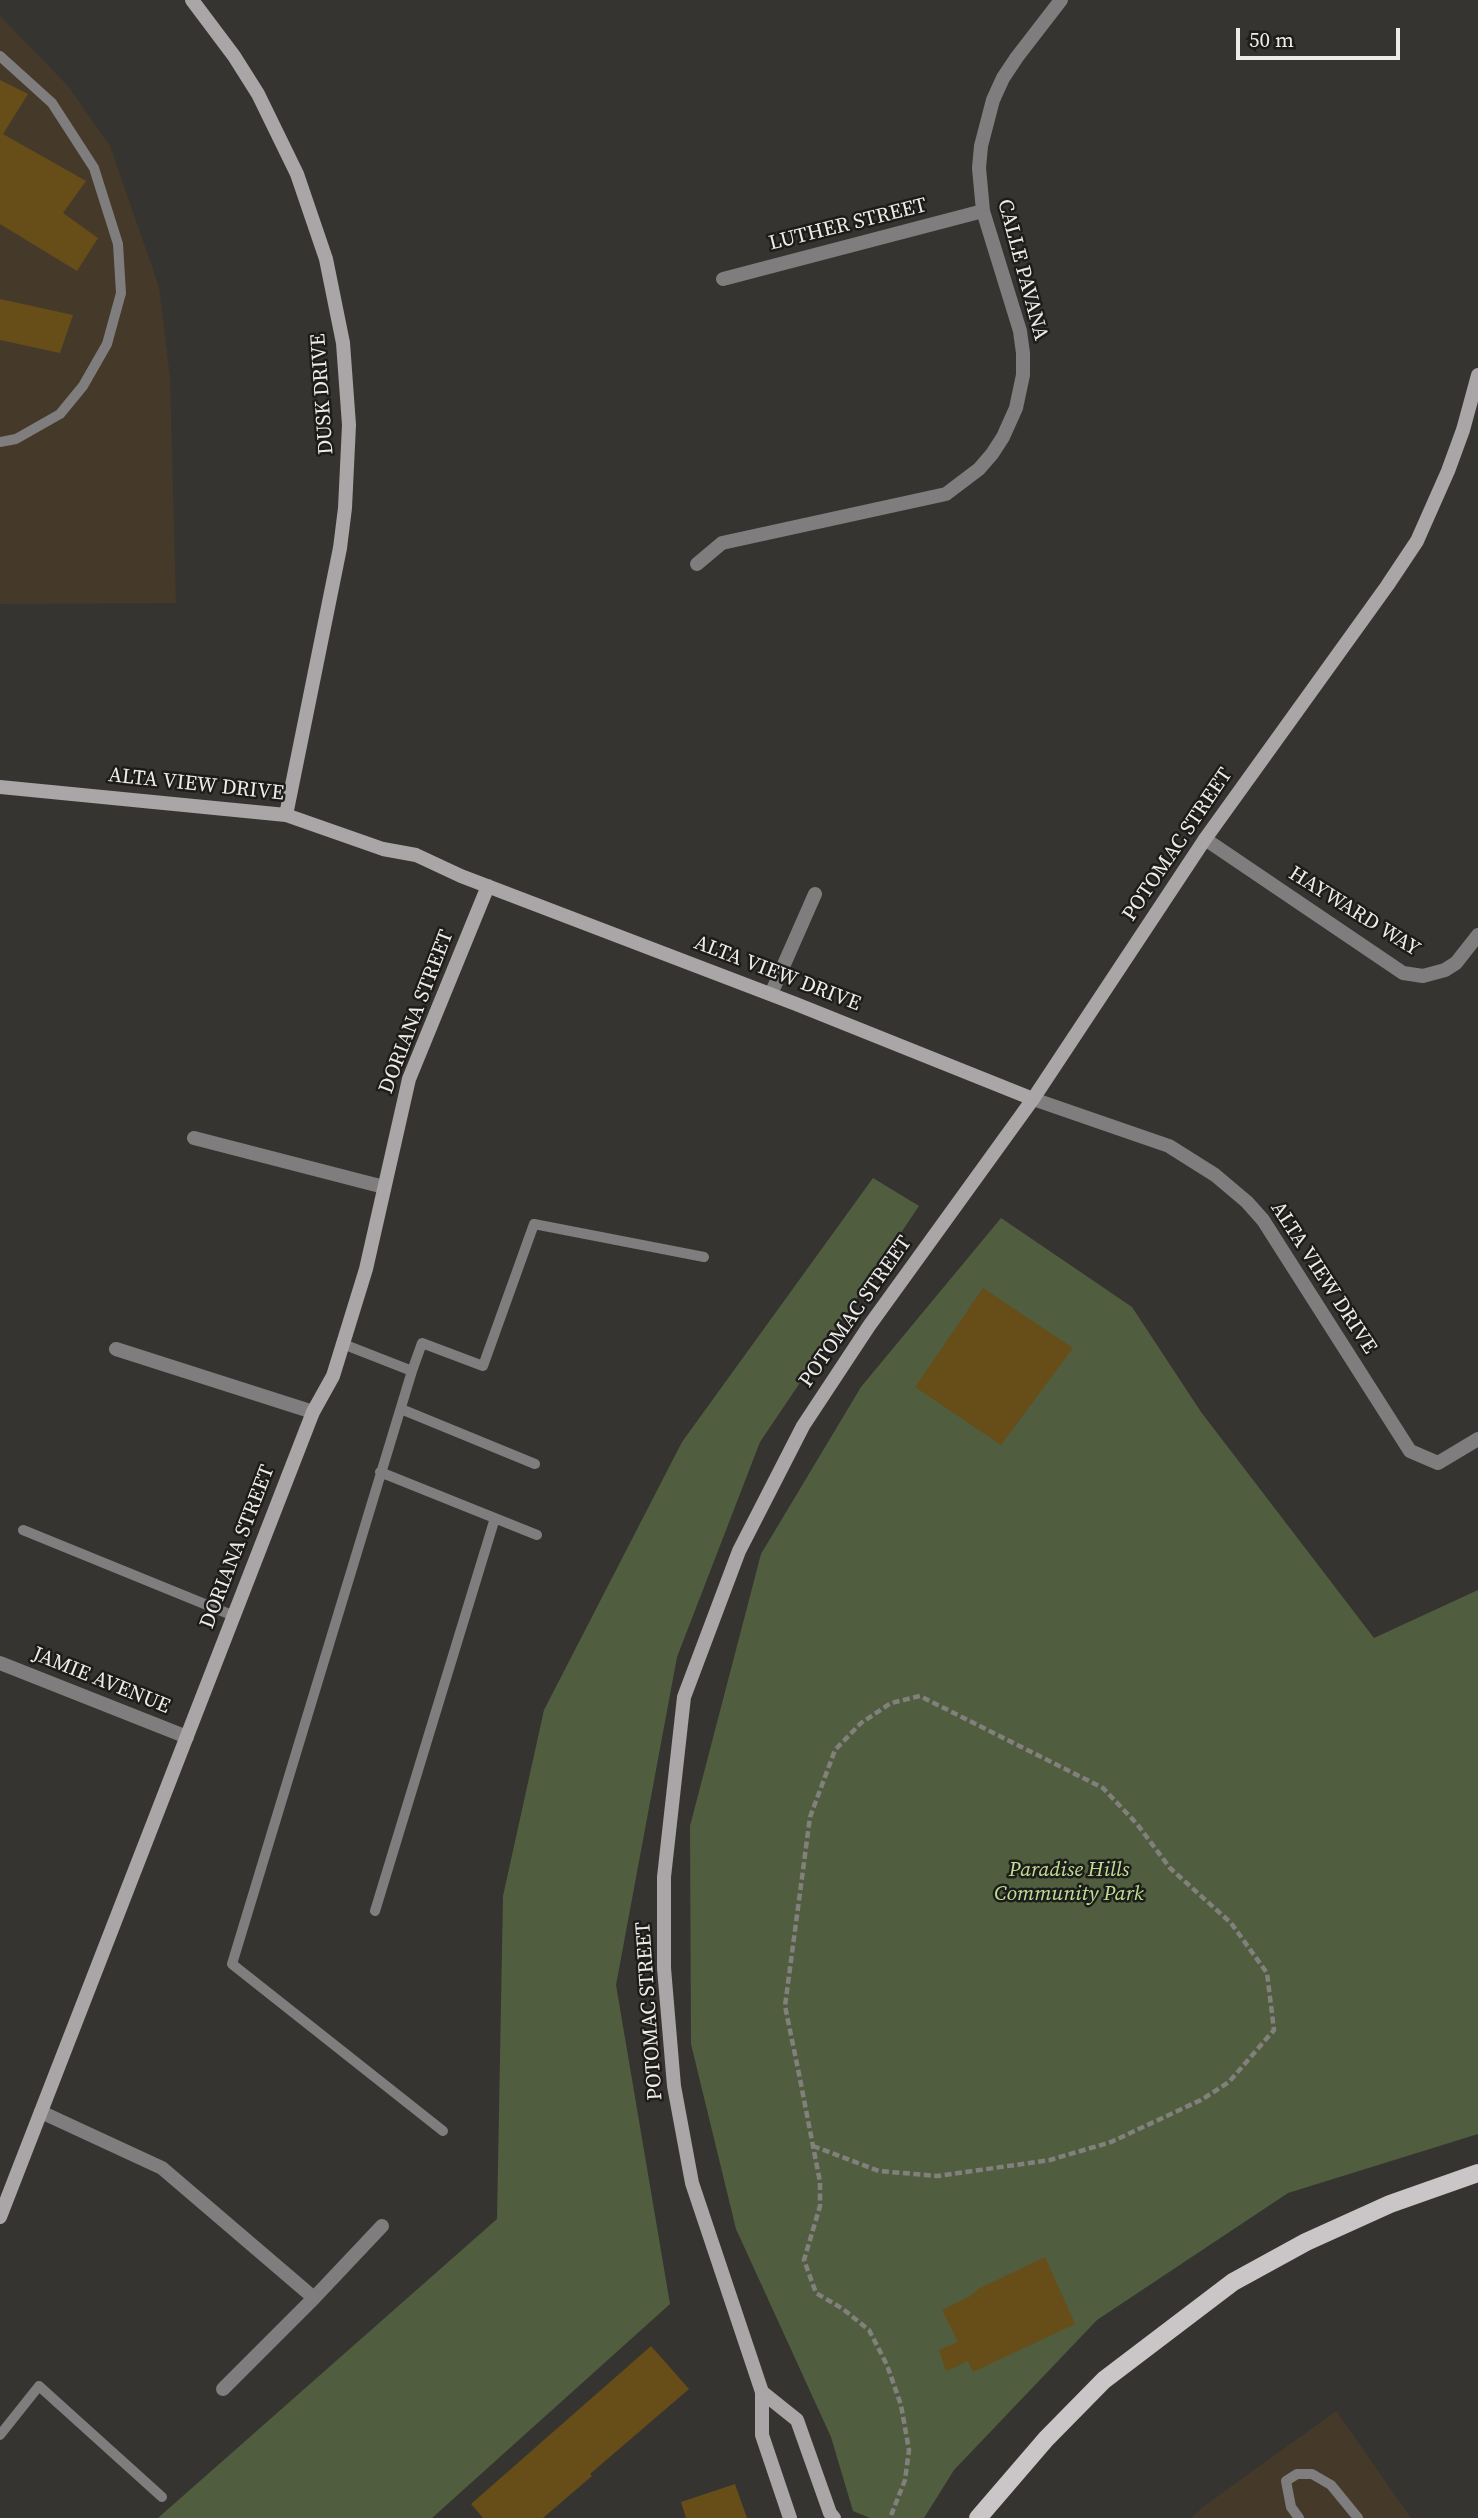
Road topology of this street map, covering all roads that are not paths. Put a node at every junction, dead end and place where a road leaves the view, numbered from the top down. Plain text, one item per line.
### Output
1 (192, 0) edge
2 (1061, 0) edge
3 (0, 56) edge
4 (984, 211) junction
5 (723, 279) dead end
6 (1478, 376) edge
7 (0, 442) edge
8 (697, 564) dead end
9 (0, 787) edge
10 (286, 815) junction
11 (1205, 839) junction
12 (488, 886) junction
13 (816, 894) dead end
14 (1478, 935) edge
15 (771, 994) junction
16 (1033, 1100) junction
17 (194, 1138) dead end
18 (384, 1187) junction
19 (704, 1257) dead end
20 (343, 1344) junction
21 (116, 1349) dead end
22 (412, 1371) junction
23 (401, 1409) junction
24 (313, 1412) junction
25 (1478, 1439) edge
26 (535, 1464) dead end
27 (380, 1472) junction
28 (495, 1518) junction
29 (23, 1531) dead end
30 (537, 1535) dead end
31 (234, 1616) junction
32 (0, 1663) edge
33 (187, 1737) junction
34 (375, 1911) dead end
35 (41, 2112) junction
36 (443, 2131) dead end
37 (1478, 2173) edge
38 (0, 2217) edge
39 (382, 2226) dead end
40 (314, 2298) junction
41 (223, 2389) dead end
42 (762, 2392) junction
43 (0, 2435) edge
44 (162, 2497) dead end
45 (790, 2518) edge
46 (834, 2518) edge
47 (978, 2518) edge
48 (1299, 2518) edge
49 (1358, 2518) edge

1 - 10 street, DUSK DRIVE
2 - 4 street, CALLE PAVANA
3 - 7 lane
4 - 5 street, LUTHER STREET
4 - 8 street, CALLE PAVANA
6 - 11 street, POTOMAC STREET
9 - 10 street, ALTA VIEW DRIVE
10 - 12 street, ALTA VIEW DRIVE
11 - 14 street, HAYWARD WAY
11 - 16 street, POTOMAC STREET
12 - 15 street, ALTA VIEW DRIVE
12 - 18 street, DORIANA STREET
13 - 15 street
15 - 16 street, ALTA VIEW DRIVE
16 - 25 street, ALTA VIEW DRIVE
16 - 42 street, POTOMAC STREET
17 - 18 street
18 - 20 street, DORIANA STREET
19 - 22 lane
20 - 22 lane
20 - 24 street, DORIANA STREET
21 - 24 street
22 - 23 lane
23 - 26 lane
23 - 27 lane
24 - 31 street, DORIANA STREET
27 - 28 lane
27 - 36 lane
28 - 30 lane
28 - 34 lane
29 - 31 lane
31 - 33 street, DORIANA STREET
32 - 33 street, JAMIE AVENUE
33 - 35 street, DORIANA STREET
35 - 38 street, DORIANA STREET
35 - 40 street
37 - 47 main road
39 - 40 street
40 - 41 street
42 - 45 street, POTOMAC STREET
42 - 46 street
43 - 44 lane
48 - 49 lane

